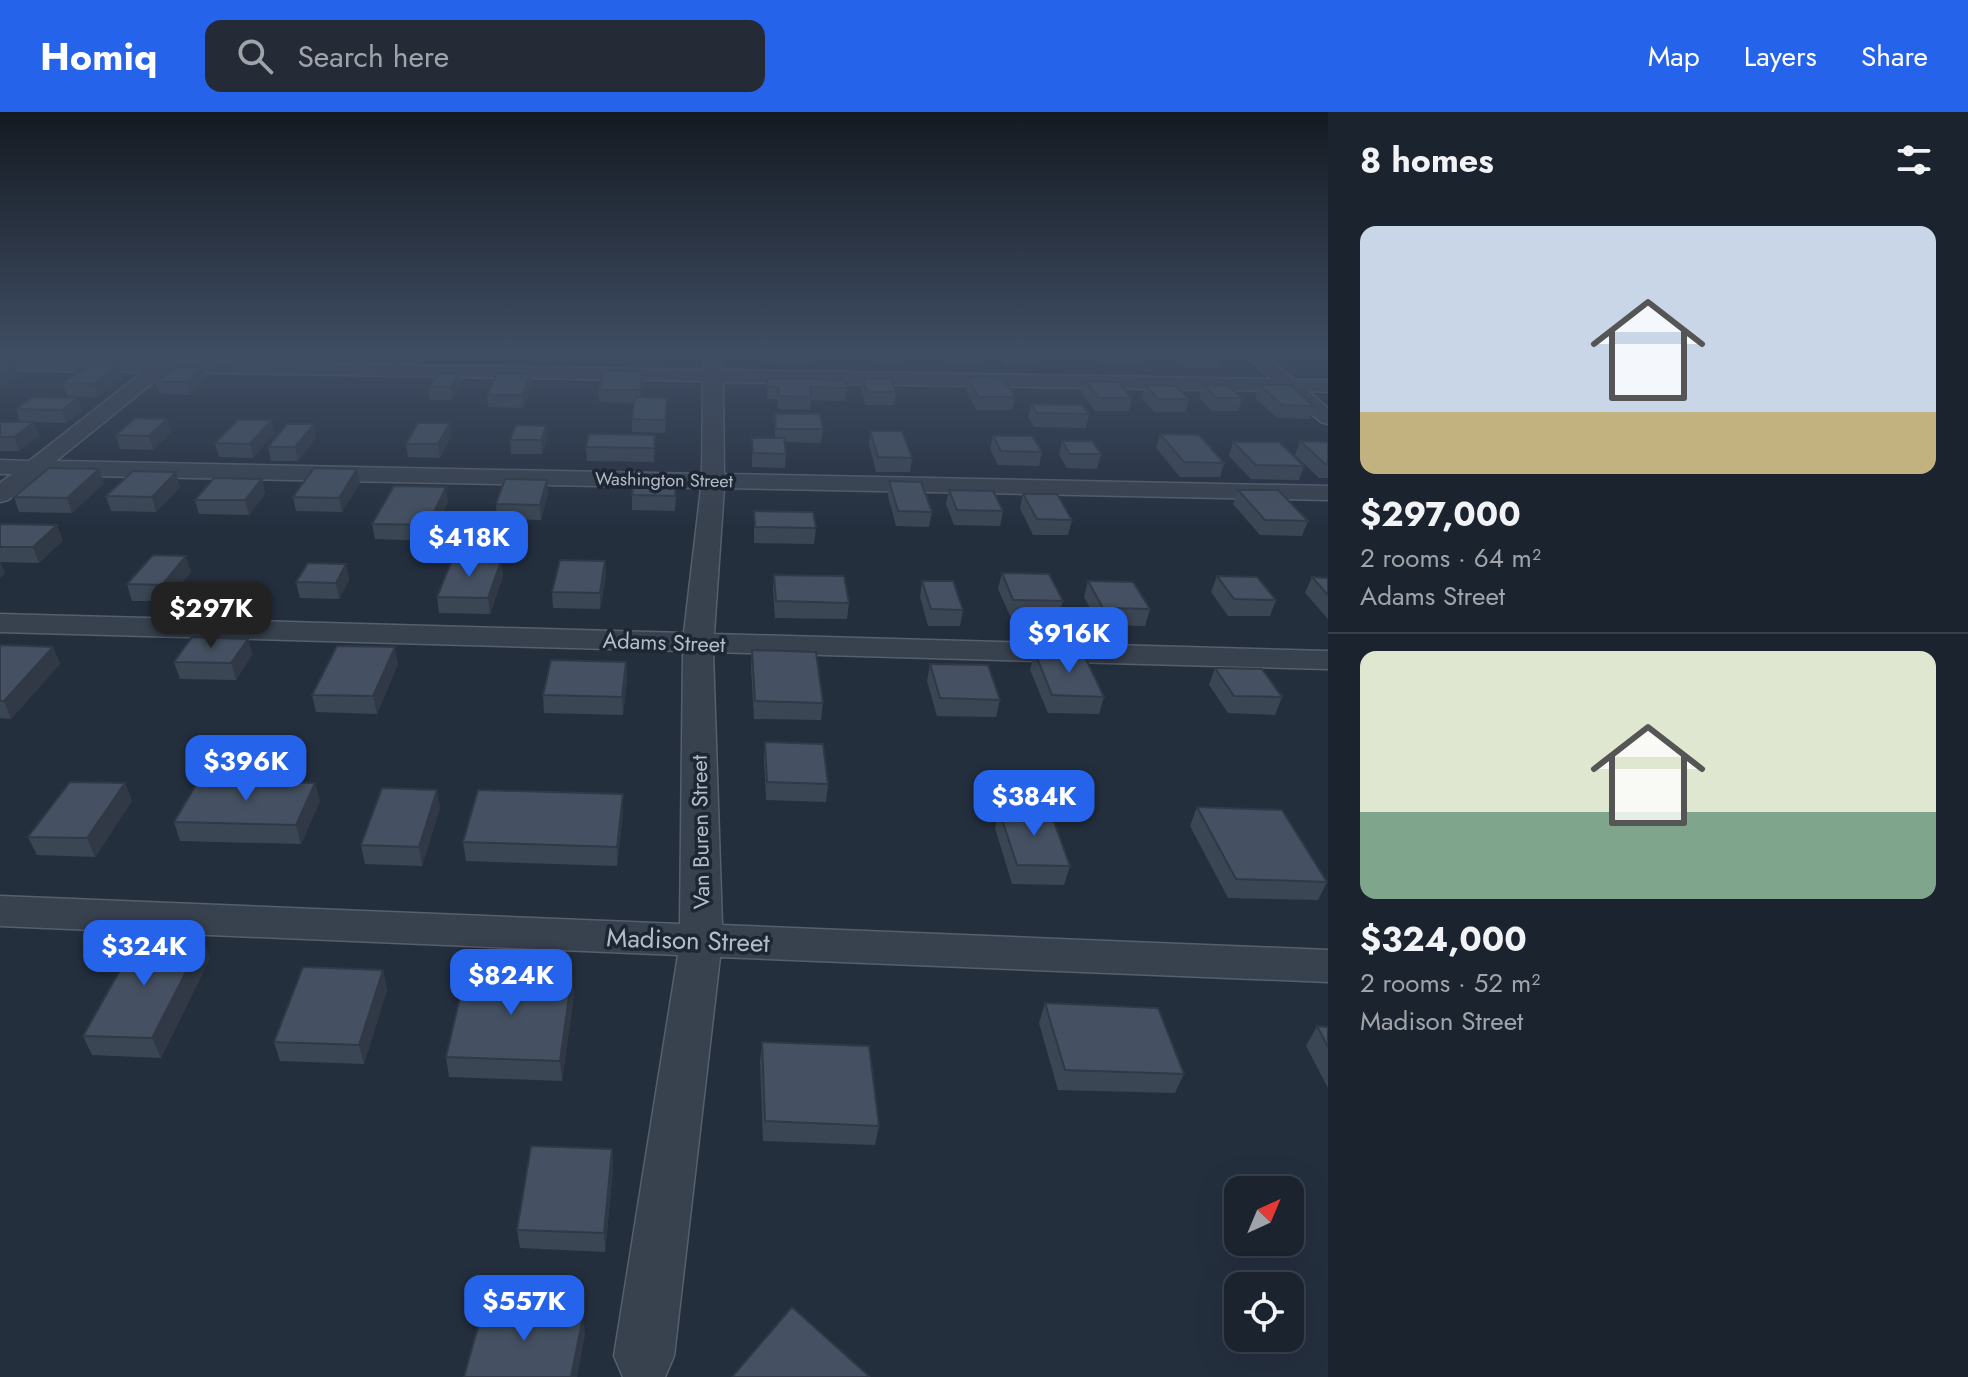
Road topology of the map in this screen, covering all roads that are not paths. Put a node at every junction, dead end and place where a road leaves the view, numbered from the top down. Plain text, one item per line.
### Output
1 (106, 411) edge
2 (713, 411) edge
3 (0, 467) edge
4 (36, 467) junction
5 (713, 481) junction
6 (1328, 493) edge
7 (0, 495) edge
8 (0, 623) edge
9 (698, 643) junction
10 (1328, 660) edge
11 (0, 911) edge
12 (701, 941) junction
13 (1328, 966) edge
14 (644, 1356) dead end

1 - 4 street
2 - 5 street, Van Buren Street
3 - 4 street, Washington Street
4 - 5 street, Washington Street
4 - 7 street
5 - 6 street, Washington Street
5 - 9 street, Van Buren Street
8 - 9 street, Adams Street
9 - 10 street, Adams Street
9 - 12 street, Van Buren Street
11 - 12 street, Madison Street
12 - 13 street, Madison Street
12 - 14 street, Van Buren Street

